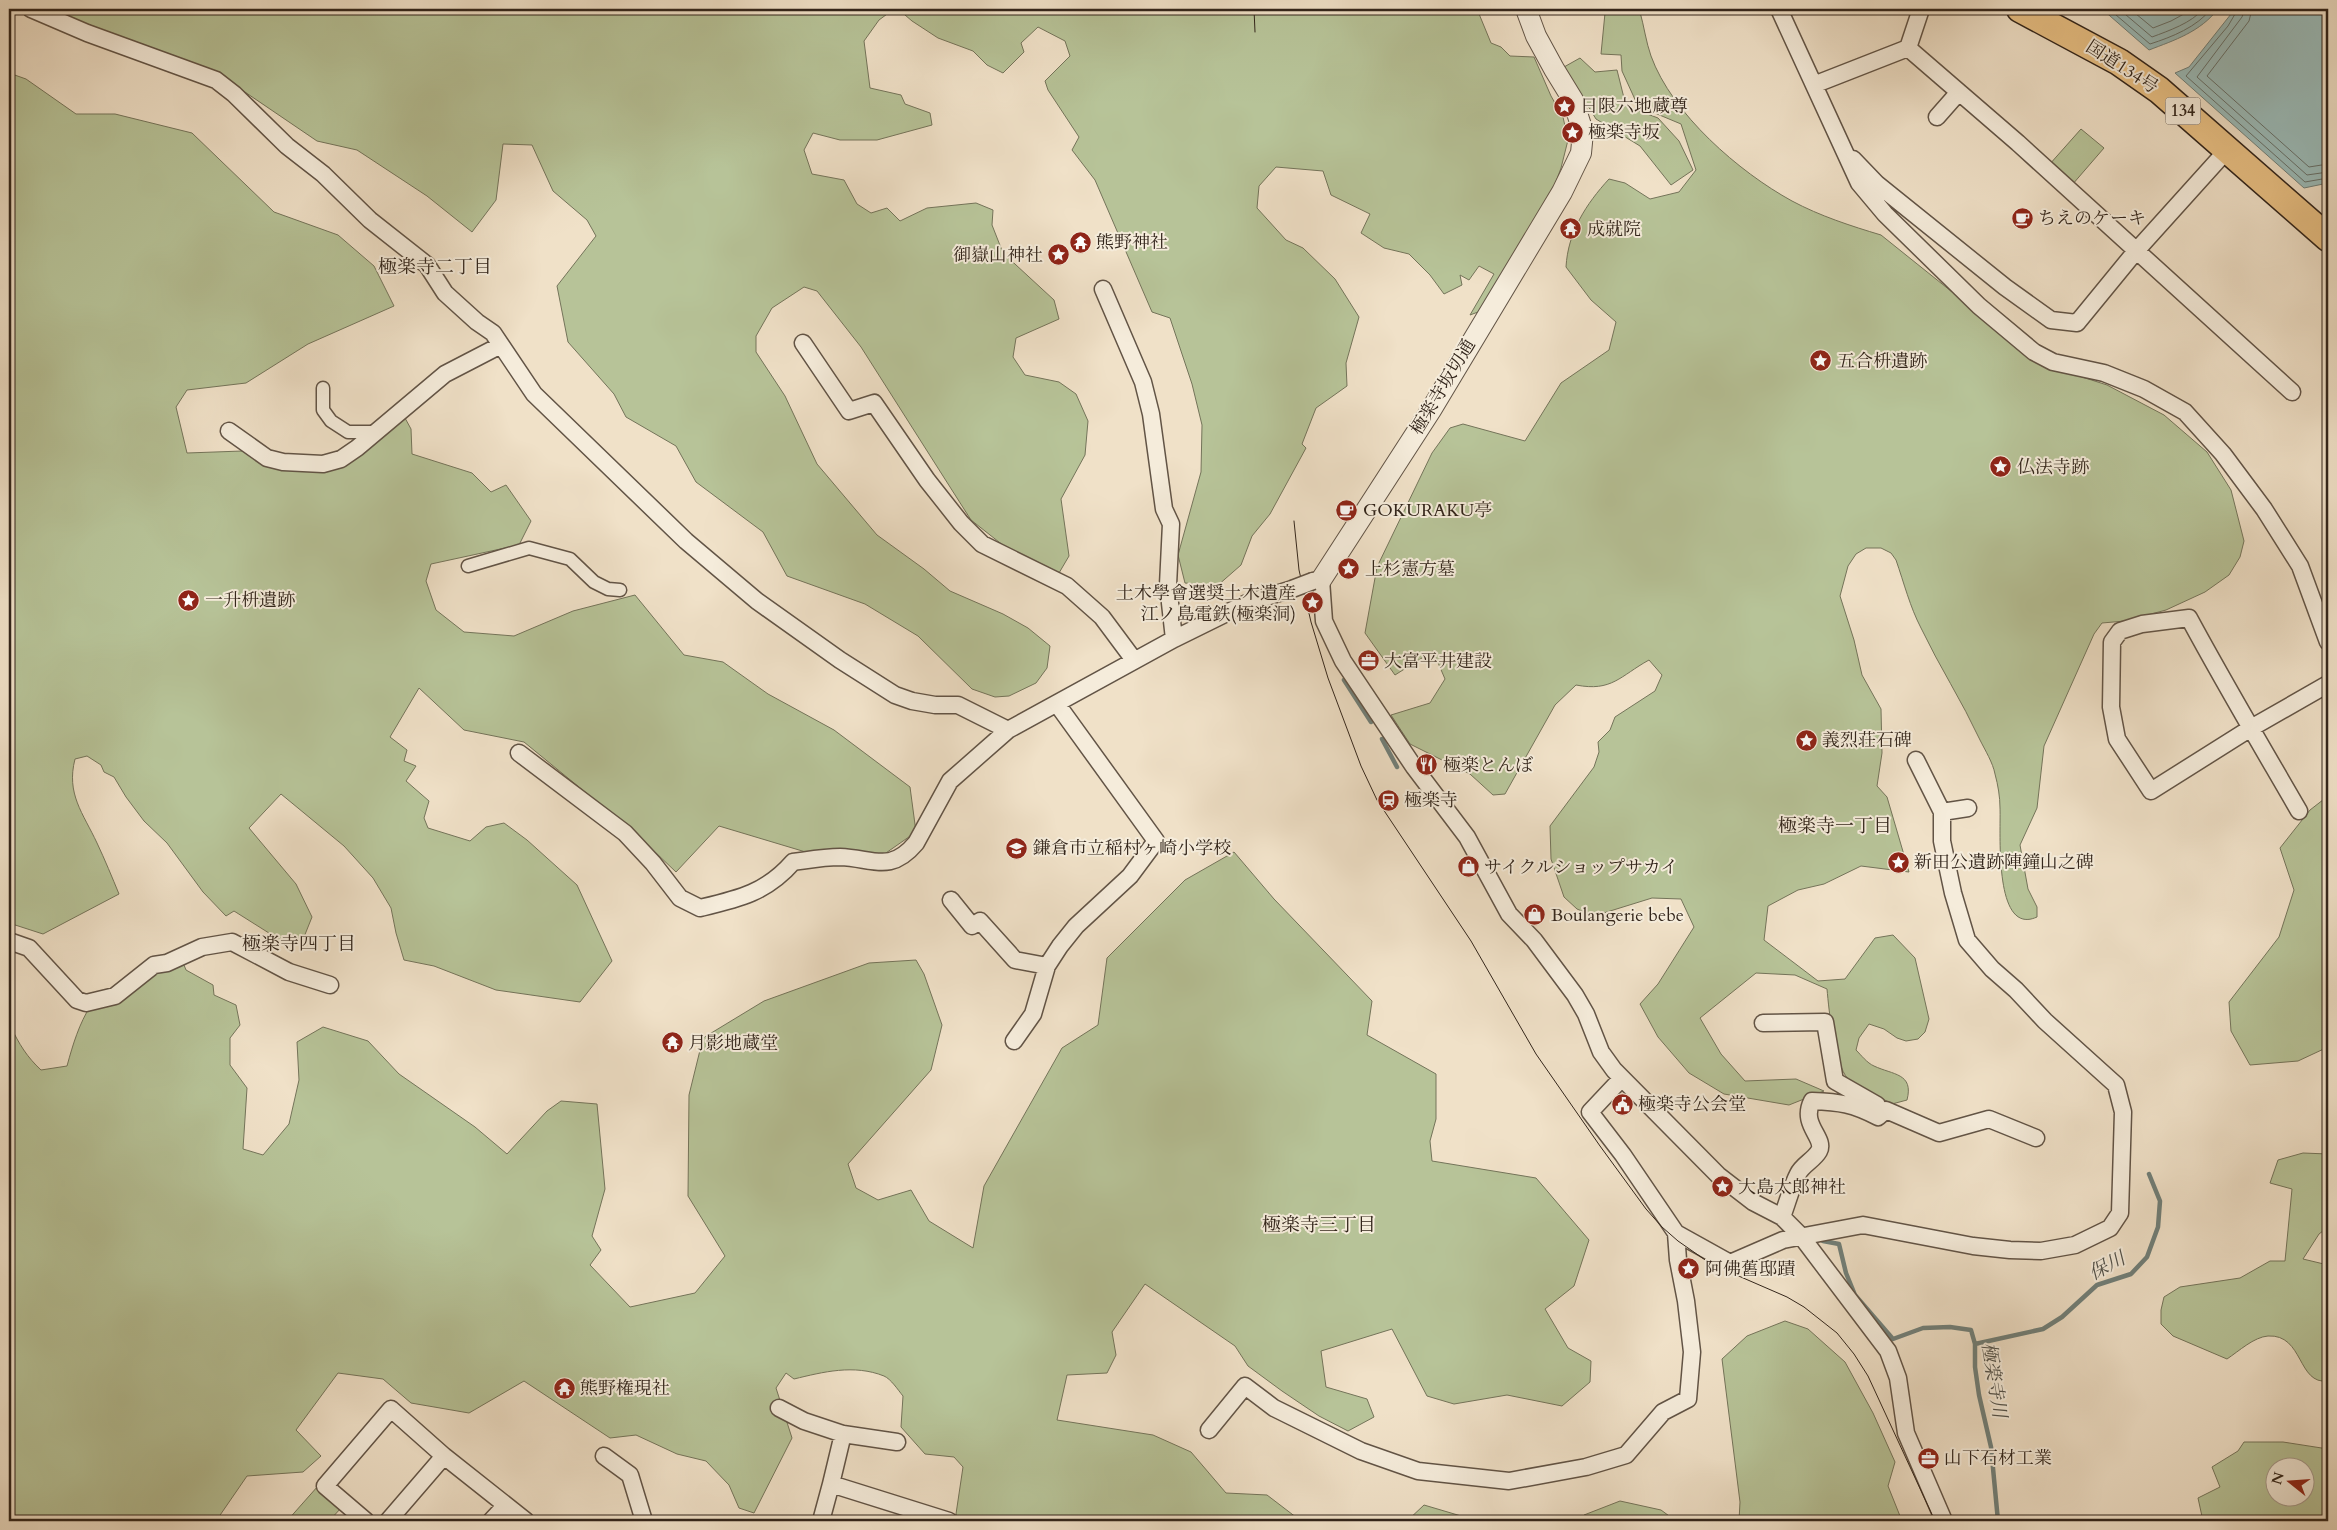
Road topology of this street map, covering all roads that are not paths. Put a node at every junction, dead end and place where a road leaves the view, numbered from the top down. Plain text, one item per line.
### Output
1 (31, 9) edge
2 (1526, 9) edge
3 (1779, 9) edge
4 (1921, 9) edge
5 (2020, 9) edge
6 (1908, 48) junction
7 (1816, 84) junction
8 (1959, 92) junction
9 (1937, 117) dead end
10 (2228, 149) junction
11 (1847, 152) junction
12 (2328, 238) edge
13 (2136, 251) junction
14 (1103, 289) dead end
15 (803, 343) dead end
16 (501, 345) junction
17 (323, 388) dead end
18 (2292, 392) dead end
19 (229, 431) dead end
20 (375, 432) junction
21 (468, 566) dead end
22 (1317, 580) junction
23 (620, 590) dead end
24 (1174, 639) junction
25 (2328, 642) edge
26 (1134, 660) junction
27 (2328, 684) edge
28 (1057, 704) junction
29 (2251, 728) junction
30 (1008, 730) junction
31 (519, 753) dead end
32 (1916, 760) dead end
33 (1968, 808) dead end
34 (2299, 811) dead end
35 (1942, 812) junction
36 (951, 900) dead end
37 (9, 941) edge
38 (1047, 966) junction
39 (330, 985) dead end
40 (1763, 1023) dead end
41 (1014, 1041) dead end
42 (1622, 1078) junction
43 (1886, 1110) junction
44 (2036, 1138) dead end
45 (1782, 1217) junction
46 (1676, 1233) junction
47 (1801, 1236) junction
48 (779, 1408) dead end
49 (1209, 1430) dead end
50 (844, 1434) junction
51 (897, 1442) dead end
52 (444, 1456) junction
53 (604, 1456) dead end
54 (831, 1484) junction
55 (505, 1506) junction
56 (366, 1521) edge
57 (388, 1521) edge
58 (490, 1521) edge
59 (526, 1521) edge
60 (644, 1521) edge
61 (821, 1521) edge
62 (949, 1521) edge
63 (1944, 1521) edge

1 - 16 street
2 - 22 street, 極楽寺坂切通
3 - 7 street
4 - 6 street
5 - 10 highway, 国道134号 / 134
6 - 7 street
6 - 8 street
7 - 11 street
8 - 9 street
8 - 13 street
10 - 12 highway, 国道134号 / 134
10 - 13 street
11 - 13 street
11 - 25 street
13 - 18 street
14 - 24 street
15 - 26 street
16 - 20 street
16 - 30 street
17 - 20 street
19 - 20 street
21 - 23 street
22 - 24 street, bridge
22 - 42 street
24 - 26 street
26 - 28 street
27 - 29 street
28 - 30 street
28 - 38 street
29 - 29 street
29 - 34 street
30 - 31 street
32 - 35 street
33 - 35 street
35 - 47 street
36 - 38 street
37 - 39 street
38 - 41 street
40 - 43 street
42 - 45 street
42 - 46 street
43 - 44 street
43 - 45 street
45 - 47 street
46 - 47 street
46 - 49 street
47 - 63 street
48 - 50 street
50 - 51 street
50 - 54 street
52 - 55 street
52 - 56 street
52 - 57 street
53 - 60 street
54 - 61 street
54 - 62 street
55 - 58 street
55 - 59 street

